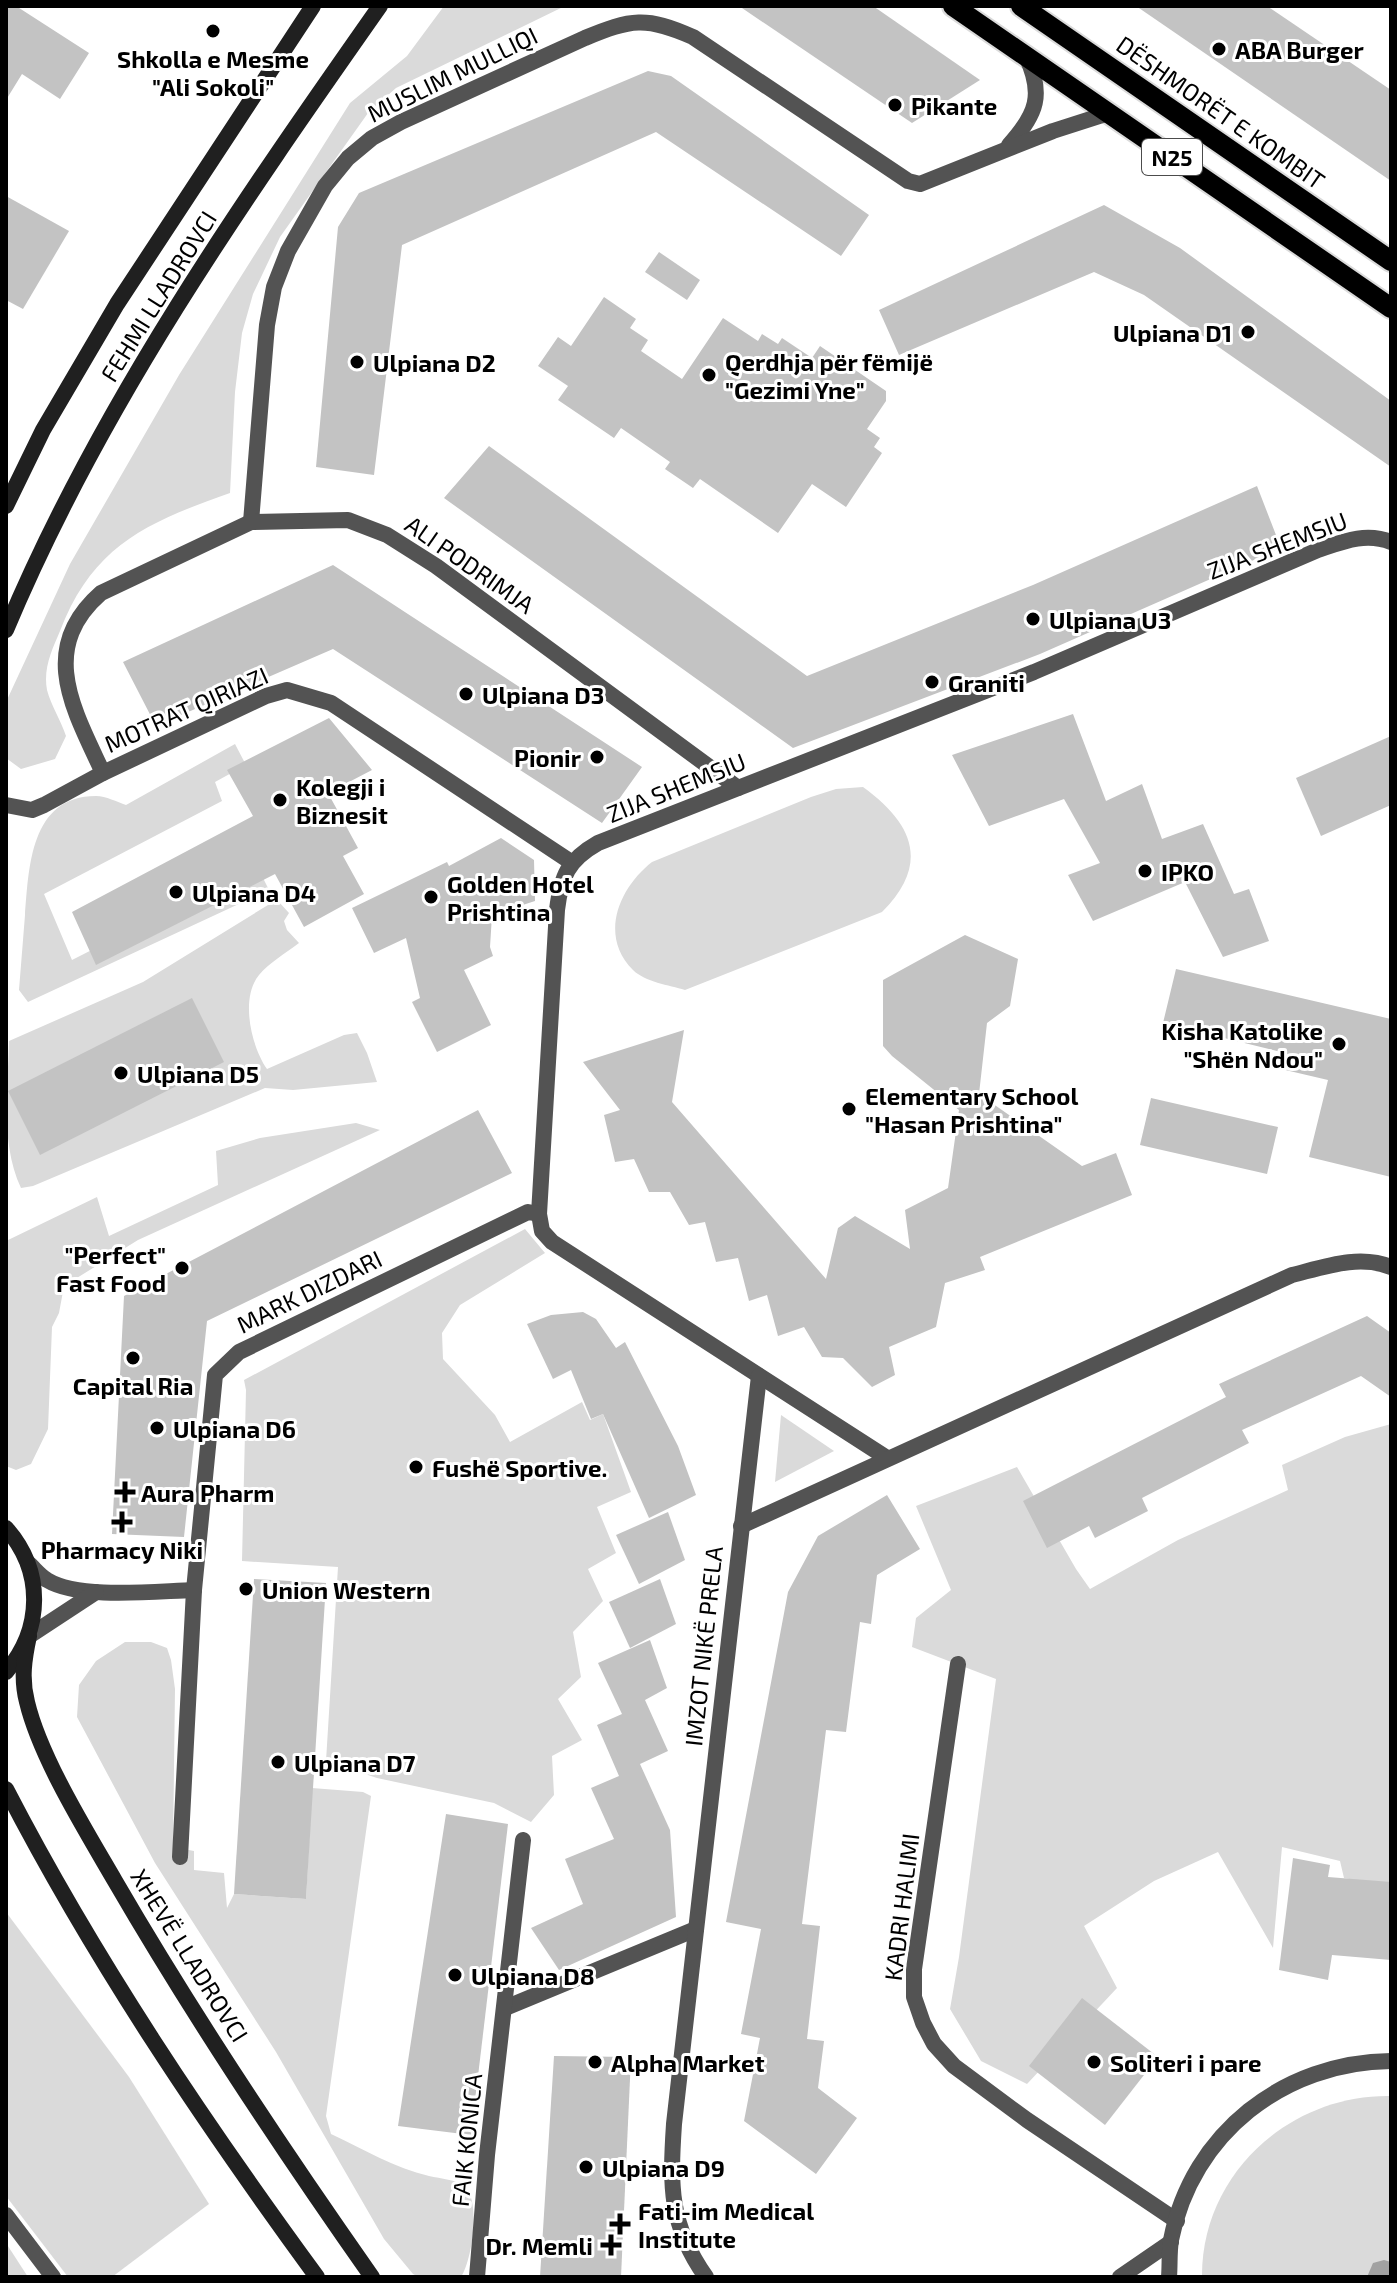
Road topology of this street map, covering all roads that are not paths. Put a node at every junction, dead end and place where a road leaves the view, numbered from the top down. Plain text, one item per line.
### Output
1 (313, 6) edge
2 (380, 6) edge
3 (953, 6) edge
4 (1021, 6) edge
5 (1026, 56) junction
6 (1109, 113) junction
7 (1005, 149) junction
8 (1391, 261) edge
9 (1391, 308) edge
10 (6, 506) edge
11 (251, 522) junction
12 (1391, 542) edge
13 (6, 630) edge
14 (103, 773) junction
15 (738, 788) junction
16 (13, 807) edge
17 (571, 862) junction
18 (539, 1214) junction
19 (1391, 1267) edge
20 (759, 1376) junction
21 (887, 1458) junction
22 (741, 1526) junction
23 (6, 1528) edge
24 (28, 1563) junction
25 (194, 1590) junction
26 (96, 1592) junction
27 (29, 1636) junction
28 (958, 1664) dead end
29 (6, 1672) edge
30 (6, 1789) edge
31 (523, 1840) dead end
32 (180, 1857) dead end
33 (696, 1929) junction
34 (505, 2008) junction
35 (1391, 2061) edge
36 (6, 2215) edge
37 (1177, 2221) junction
38 (1171, 2242) junction
39 (53, 2277) edge
40 (317, 2277) edge
41 (372, 2277) edge
42 (477, 2277) edge
43 (706, 2277) edge
44 (1120, 2277) edge
45 (1169, 2277) edge

1 - 10 main road, FEHMI LLADROVCI
2 - 13 main road, FEHMI LLADROVCI
3 - 5 main road, N25
4 - 8 main road, DËSHMORËT E KOMBIT / N25
5 - 6 main road, N25
5 - 7 street
6 - 7 street, MUSLIM MULLIQI
6 - 9 main road, N25
7 - 11 street, MUSLIM MULLIQI
11 - 14 street, ALI PODRIMJA
11 - 15 street, ALI PODRIMJA
12 - 15 street, ZIJA SHEMSIU
14 - 16 street, MOTRAT QIRIAZI
14 - 17 street, MOTRAT QIRIAZI
15 - 17 street, ZIJA SHEMSIU
17 - 18 street
18 - 20 street
18 - 25 street, MARK DIZDARI
19 - 21 street, IMZOT NIKË PRELA
20 - 21 street
20 - 22 street
21 - 22 street, IMZOT NIKË PRELA
22 - 33 street, IMZOT NIKË PRELA
23 - 24 main road
24 - 26 street
24 - 27 main road, XHEVË LLADROVCI
25 - 26 street
25 - 32 street, MARK DIZDARI
26 - 27 street
27 - 29 main road
27 - 41 main road, XHEVË LLADROVCI
28 - 37 street, KADRI HALIMI
30 - 40 main road
31 - 34 street, FAIK KONICA
33 - 34 street
33 - 43 street, IMZOT NIKË PRELA
34 - 42 street, FAIK KONICA
35 - 37 street
36 - 39 street
37 - 38 street
38 - 44 street
38 - 45 street

